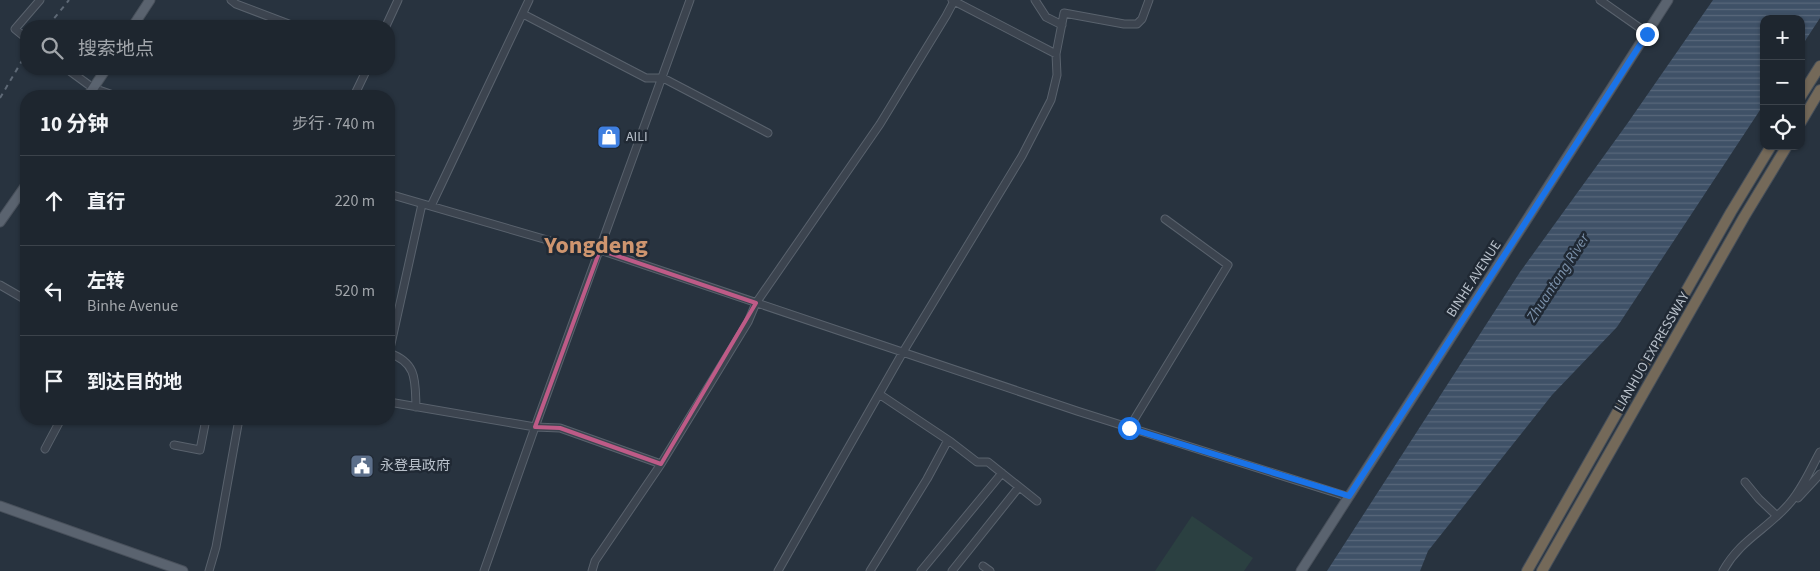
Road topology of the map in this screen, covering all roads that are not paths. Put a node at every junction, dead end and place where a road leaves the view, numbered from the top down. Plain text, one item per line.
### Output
1 (40, 0) edge
2 (150, 0) edge
3 (230, 0) edge
4 (398, 0) edge
5 (530, 0) edge
6 (690, 0) edge
7 (953, 0) edge
8 (1036, 0) edge
9 (1149, 0) edge
10 (1600, 0) edge
11 (1668, 0) edge
12 (523, 14) junction
13 (23, 20) edge
14 (137, 20) edge
15 (278, 20) edge
16 (389, 20) edge
17 (20, 23) edge
18 (1062, 25) junction
19 (20, 33) edge
20 (1647, 34) junction
21 (1056, 54) junction
22 (1820, 66) edge
23 (75, 75) edge
24 (102, 75) edge
25 (364, 75) edge
26 (662, 78) junction
27 (93, 88) junction
28 (99, 90) edge
29 (357, 90) edge
30 (1805, 90) edge
31 (1820, 90) edge
32 (1805, 115) edge
33 (768, 133) dead end
34 (1769, 150) edge
35 (1784, 150) edge
36 (20, 193) edge
37 (395, 196) edge
38 (422, 204) junction
39 (431, 206) junction
40 (1165, 219) dead end
41 (0, 222) edge
42 (600, 250) junction
43 (0, 285) edge
44 (20, 297) edge
45 (756, 303) junction
46 (395, 326) edge
47 (903, 352) junction
48 (395, 356) edge
49 (879, 394) junction
50 (395, 403) edge
51 (416, 408) junction
52 (58, 425) edge
53 (205, 425) edge
54 (238, 425) edge
55 (534, 427) junction
56 (1129, 428) junction
57 (948, 440) junction
58 (174, 445) dead end
59 (45, 449) dead end
60 (1820, 452) edge
61 (661, 464) junction
62 (1002, 474) junction
63 (1820, 474) edge
64 (1745, 482) dead end
65 (1019, 487) junction
66 (1349, 496) junction
67 (1037, 501) dead end
68 (0, 506) edge
69 (1777, 516) junction
70 (184, 571) edge
71 (209, 571) edge
72 (484, 571) edge
73 (592, 571) edge
74 (778, 571) edge
75 (870, 571) edge
76 (921, 571) edge
77 (952, 571) edge
78 (1301, 571) edge
79 (1527, 571) edge
80 (1542, 571) edge
81 (1723, 571) edge

1 - 13 street
2 - 14 main road
3 - 15 street
4 - 16 street
5 - 12 street
6 - 26 street
7 - 21 street
7 - 45 street
8 - 18 street
9 - 18 street
10 - 20 street
11 - 20 main road, BINHE AVENUE
12 - 26 street
12 - 39 street
17 - 19 street
18 - 21 street
20 - 66 main road, BINHE AVENUE
21 - 47 street
22 - 30 highway
23 - 27 street
24 - 27 main road
25 - 29 street
26 - 33 street
26 - 42 street
27 - 28 street
31 - 32 highway
34 - 79 highway, LIANHUO EXPRESSWAY
35 - 80 highway, LIANHUO EXPRESSWAY
36 - 41 main road
37 - 38 street
38 - 39 street
38 - 46 street
39 - 42 street
40 - 56 street
42 - 45 street
42 - 55 street
43 - 44 street
45 - 47 street
45 - 61 street
47 - 49 street
47 - 56 street
48 - 51 street
49 - 57 street
49 - 74 street
50 - 51 street
51 - 55 street
52 - 59 street
53 - 58 street
54 - 71 street
55 - 61 street
55 - 72 street
56 - 66 street
57 - 62 street
57 - 75 street
60 - 69 street
61 - 73 street
62 - 65 street
62 - 76 street
63 - 69 street
64 - 69 street
65 - 67 street
65 - 77 street
66 - 78 main road, BINHE AVENUE
68 - 70 main road
69 - 81 street

